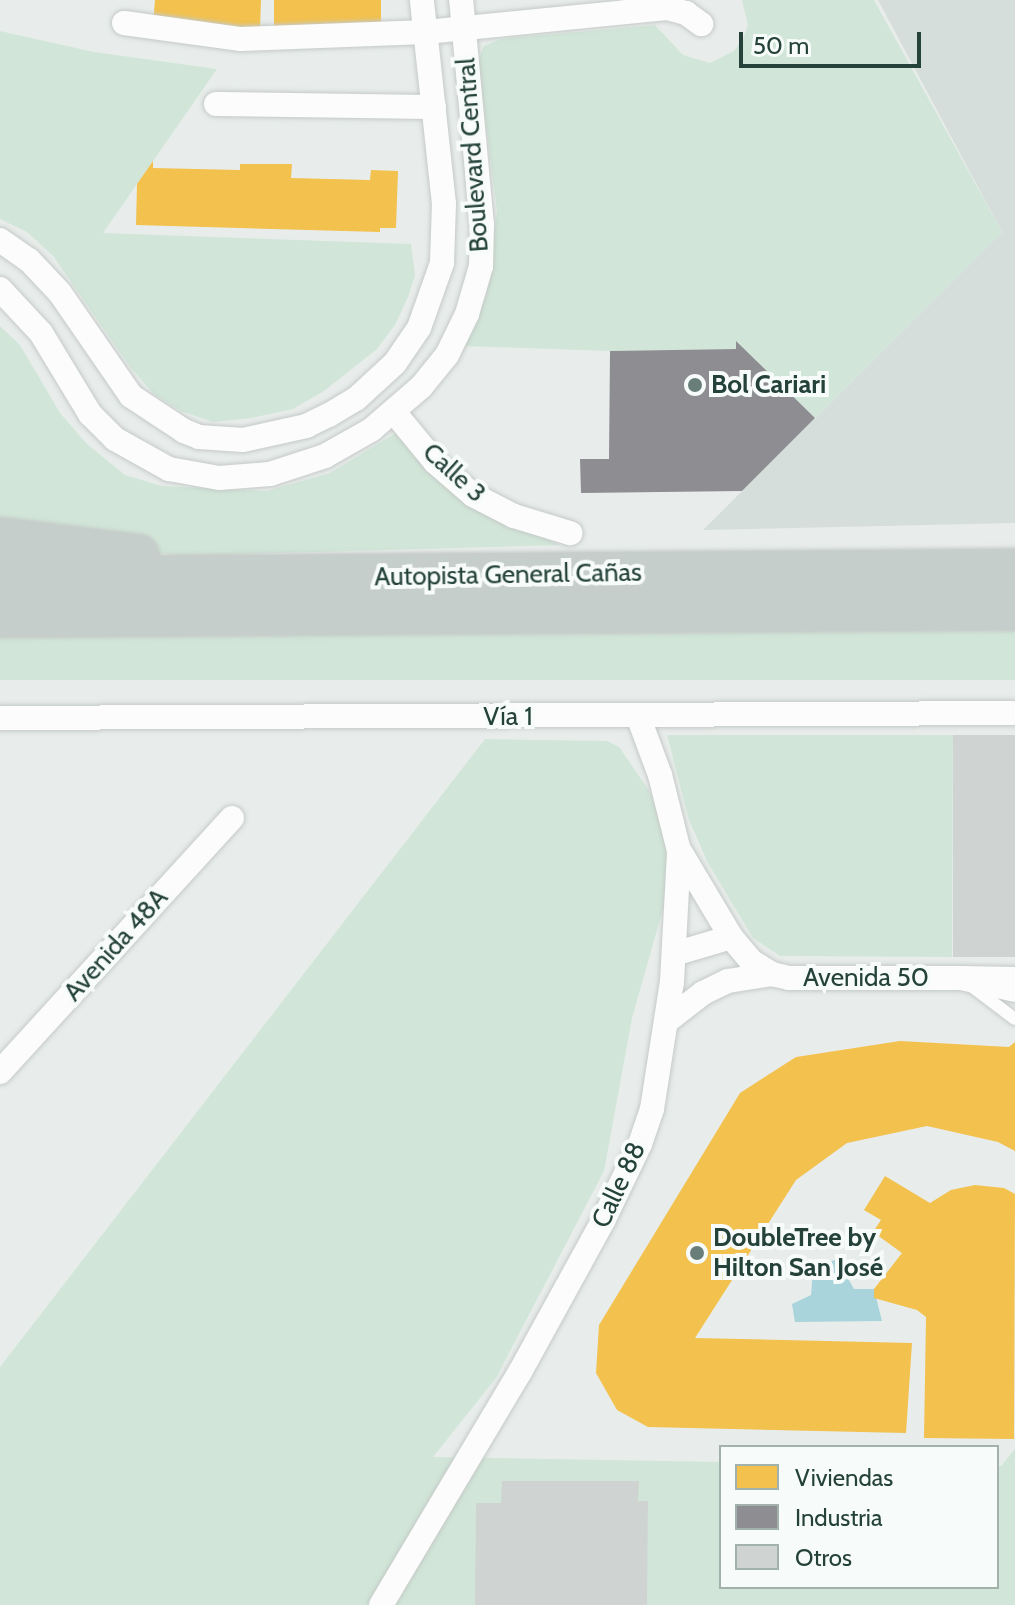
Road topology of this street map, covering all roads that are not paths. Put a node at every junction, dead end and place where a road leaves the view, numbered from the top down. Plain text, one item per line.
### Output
1 (422, 0) edge
2 (461, 0) edge
3 (702, 12) edge
4 (124, 23) dead end
5 (464, 28) junction
6 (426, 32) junction
7 (216, 104) dead end
8 (434, 107) junction
9 (0, 240) edge
10 (0, 289) edge
11 (395, 363) junction
12 (421, 387) junction
13 (356, 399) junction
14 (385, 419) junction
15 (570, 533) dead end
16 (0, 539) edge
17 (1015, 570) edge
18 (0, 578) edge
19 (216, 578) junction
20 (1015, 609) edge
21 (0, 616) edge
22 (1015, 713) edge
23 (638, 716) junction
24 (0, 718) edge
25 (232, 818) dead end
26 (679, 851) junction
27 (731, 937) junction
28 (674, 954) junction
29 (772, 974) junction
30 (961, 978) junction
31 (1015, 979) edge
32 (1015, 990) edge
33 (1015, 1019) edge
34 (667, 1021) junction
35 (0, 1072) edge
36 (381, 1605) edge

1 - 6 street, Boulevard Central
2 - 5 street, Boulevard Central
3 - 5 street
4 - 6 street
5 - 6 street
5 - 12 street, Boulevard Central
6 - 8 street, Boulevard Central
7 - 8 street
8 - 11 street, Boulevard Central
9 - 13 street, Boulevard Central
10 - 14 street, Boulevard Central
11 - 12 street
11 - 13 street, Boulevard Central
12 - 14 street, Boulevard Central
13 - 14 street, Calle 3
14 - 15 street, Calle 3
16 - 19 highway
17 - 19 highway, Autopista General Cañas
18 - 19 highway, Autopista General Cañas
20 - 21 highway, Autopista General Cañas
22 - 23 street, Vía 1
23 - 24 street, Vía 1
23 - 26 street, Calle 88
25 - 35 street, Avenida 48A
26 - 27 street, Avenida 50
26 - 28 street, Calle 88
27 - 28 street
27 - 29 street, Avenida 50
28 - 34 street, Calle 88
29 - 30 street, Avenida 50
29 - 34 street, Avenida 50
30 - 31 street, Avenida 50
30 - 32 street, Avenida 50
30 - 33 lane
34 - 36 street, Calle 88

